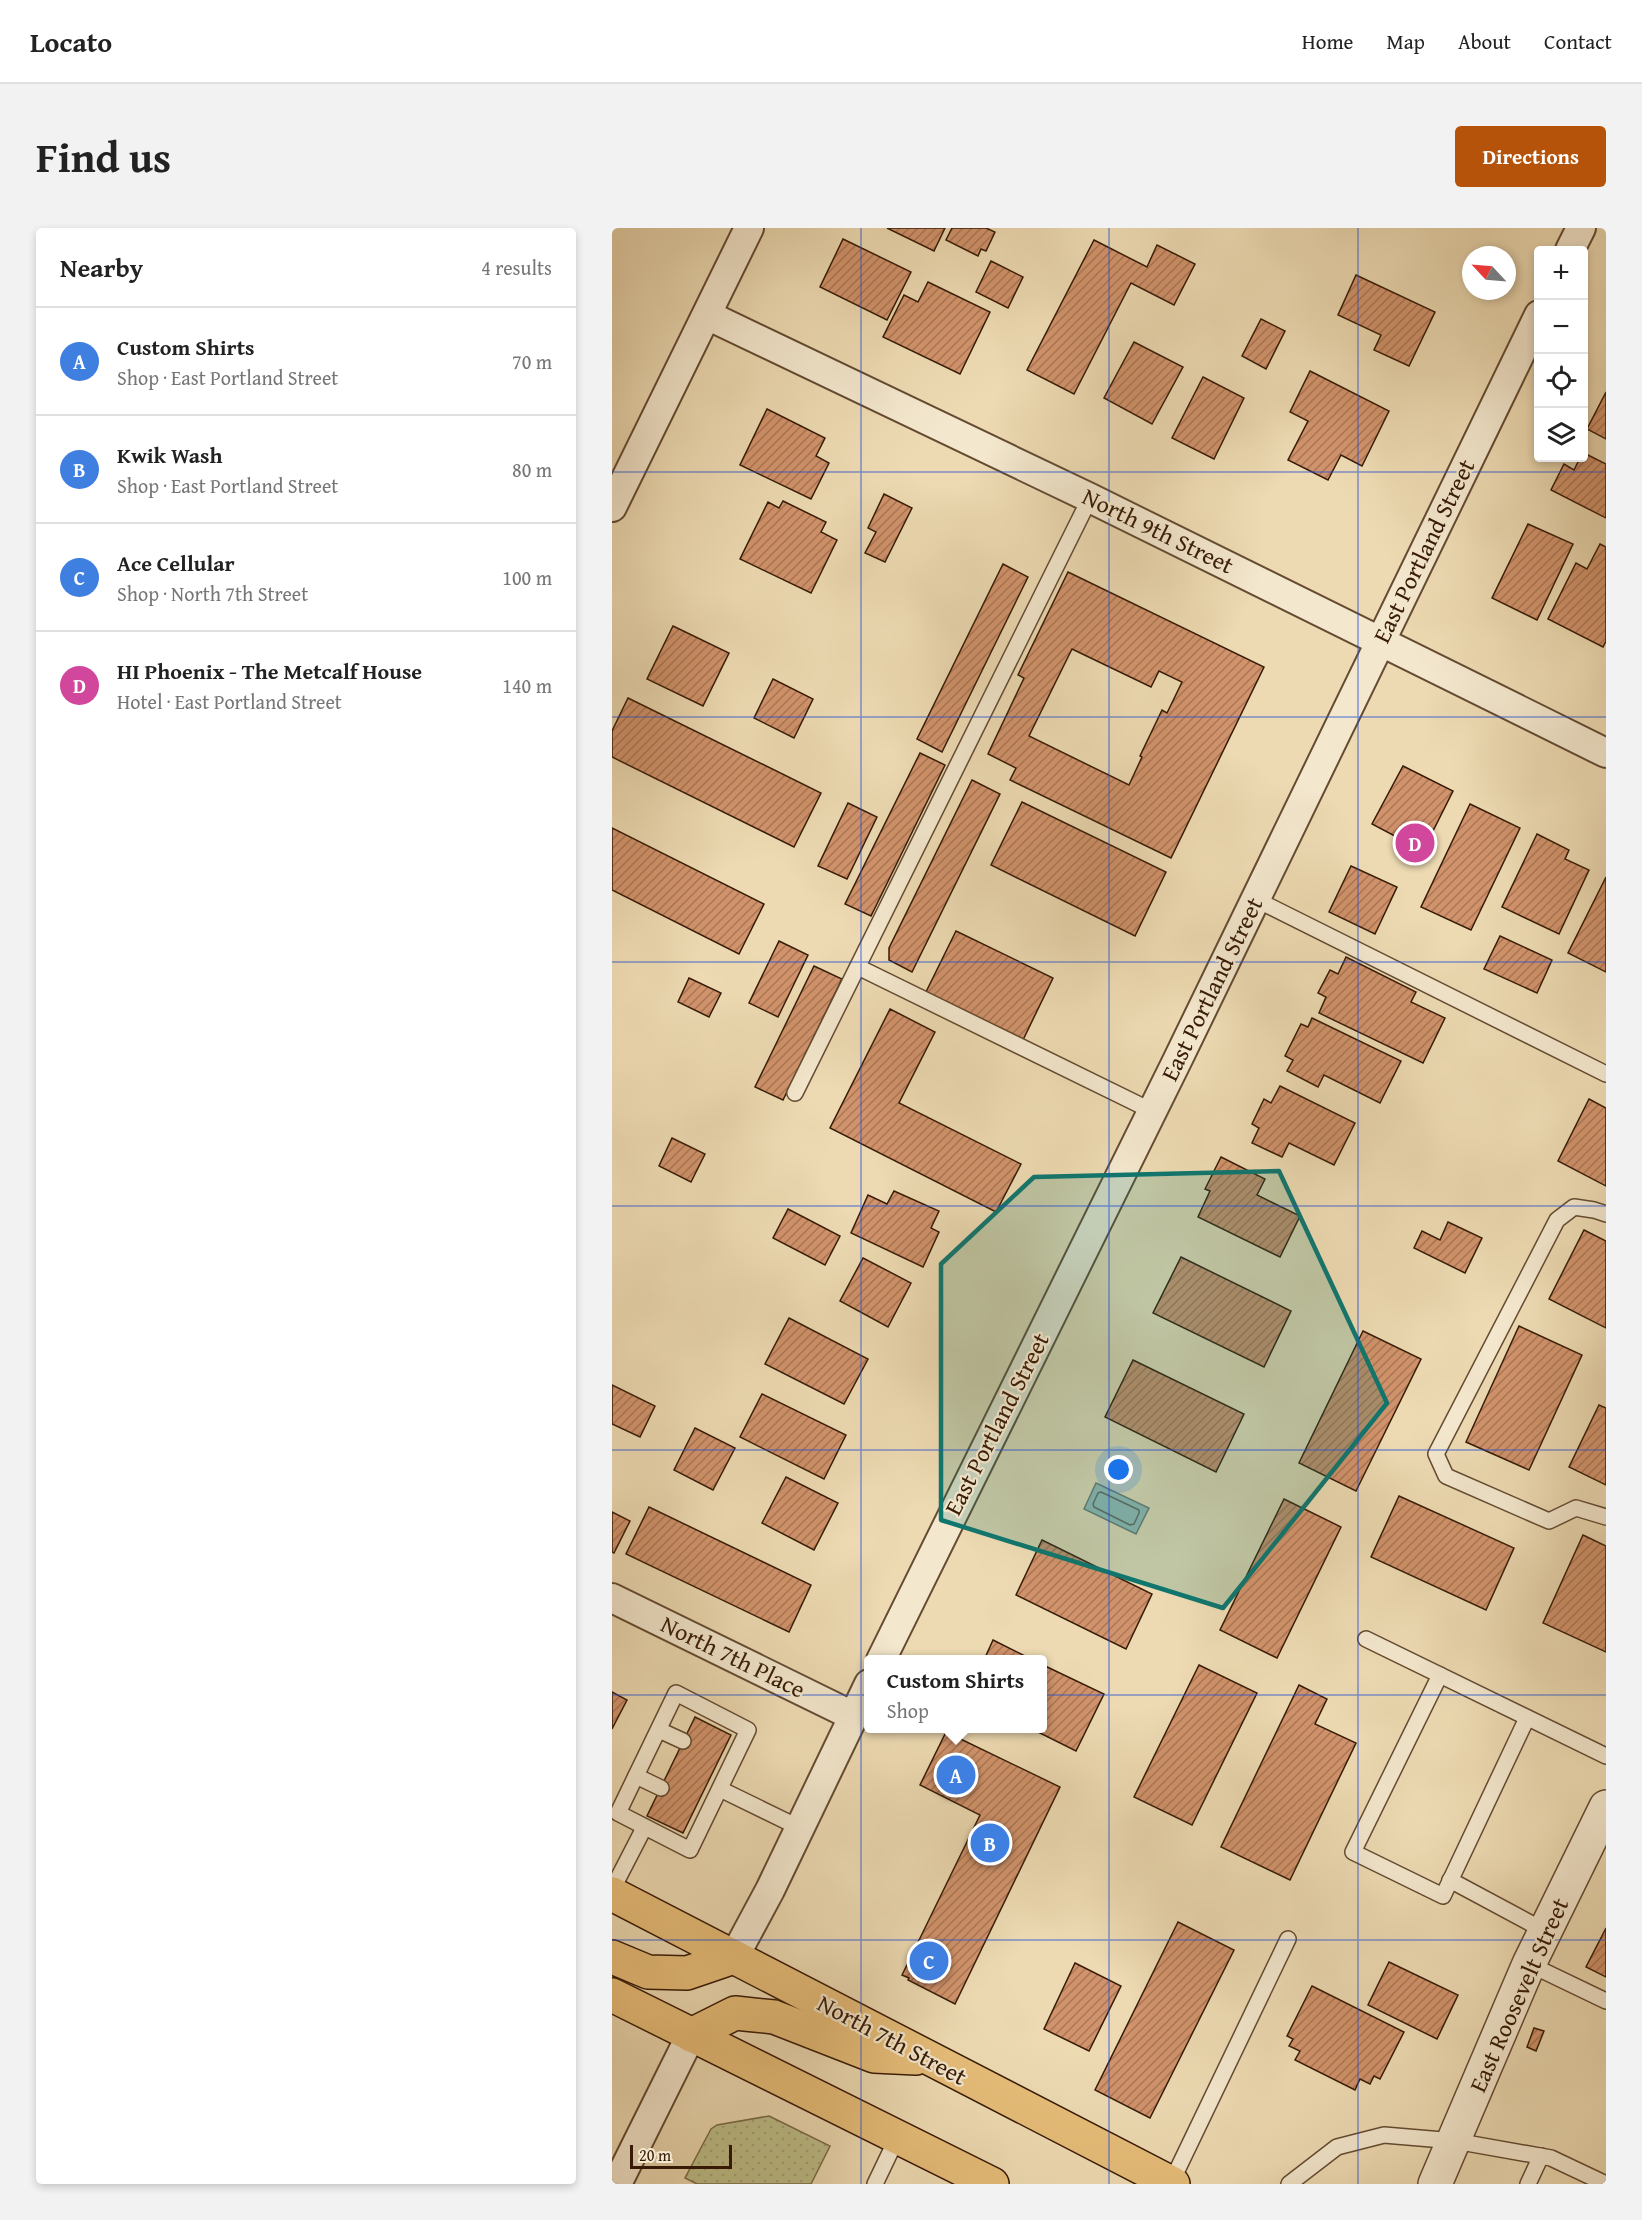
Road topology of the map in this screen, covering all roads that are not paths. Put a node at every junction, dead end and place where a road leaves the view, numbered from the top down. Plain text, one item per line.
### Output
1 (749, 228) edge
2 (1581, 228) edge
3 (1572, 246) edge
4 (707, 315) junction
5 (1534, 325) edge
6 (1090, 498) junction
7 (612, 507) edge
8 (1381, 640) junction
9 (1606, 753) edge
10 (1255, 899) junction
11 (858, 967) junction
12 (1606, 1074) edge
13 (795, 1093) dead end
14 (1152, 1111) junction
15 (1606, 1214) edge
16 (1606, 1517) edge
17 (612, 1598) edge
18 (1366, 1639) dead end
19 (882, 1655) edge
20 (1440, 1675) junction
21 (864, 1695) edge
22 (854, 1716) junction
23 (1527, 1718) junction
24 (658, 1730) junction
25 (683, 1742) dead end
26 (1606, 1756) edge
27 (636, 1776) junction
28 (661, 1788) dead end
29 (720, 1789) junction
30 (1606, 1806) edge
31 (644, 1828) junction
32 (800, 1828) junction
33 (1450, 1880) junction
34 (612, 1892) edge
35 (1545, 1931) junction
36 (1288, 1939) dead end
37 (612, 1957) edge
38 (734, 1957) junction
39 (1529, 1964) junction
40 (612, 1995) edge
41 (1606, 2001) edge
42 (691, 2035) junction
43 (928, 2059) junction
44 (897, 2138) junction
45 (1455, 2141) junction
46 (1540, 2156) junction
47 (617, 2175) edge
48 (1172, 2183) edge
49 (875, 2184) edge
50 (992, 2184) edge
51 (1289, 2184) edge
52 (1435, 2184) edge
53 (1528, 2184) edge
54 (1606, 2184) edge

1 - 4 street
2 - 3 street
4 - 6 street, North 9th Street
4 - 7 street
5 - 8 street, East Portland Street
6 - 8 street, North 9th Street
6 - 11 lane
8 - 9 street, North 9th Street
8 - 10 street, East Portland Street
10 - 12 lane
10 - 14 street, East Portland Street
11 - 13 lane
11 - 14 lane
14 - 19 street, East Portland Street
15 - 16 lane
17 - 22 street, North 7th Place
18 - 20 lane
20 - 23 lane
20 - 33 lane
21 - 22 street
22 - 32 street
23 - 26 lane
23 - 33 lane
24 - 25 lane
24 - 27 lane
24 - 29 lane
27 - 28 lane
27 - 31 lane
29 - 31 lane
29 - 32 lane
30 - 35 street, East Roosevelt Street
31 - 34 lane
32 - 38 street
33 - 35 lane
34 - 38 main road, North 7th Street
35 - 39 street, East Roosevelt Street
36 - 48 lane
37 - 38 main road
38 - 43 main road, North 7th Street
39 - 41 lane
39 - 45 street, East Roosevelt Street
40 - 42 main road
42 - 43 main road
42 - 44 main road
42 - 47 street
43 - 48 main road, North 7th Street
44 - 49 lane
44 - 50 main road
45 - 46 lane
45 - 51 lane
45 - 52 street, East Roosevelt Street
46 - 53 lane
46 - 54 lane

